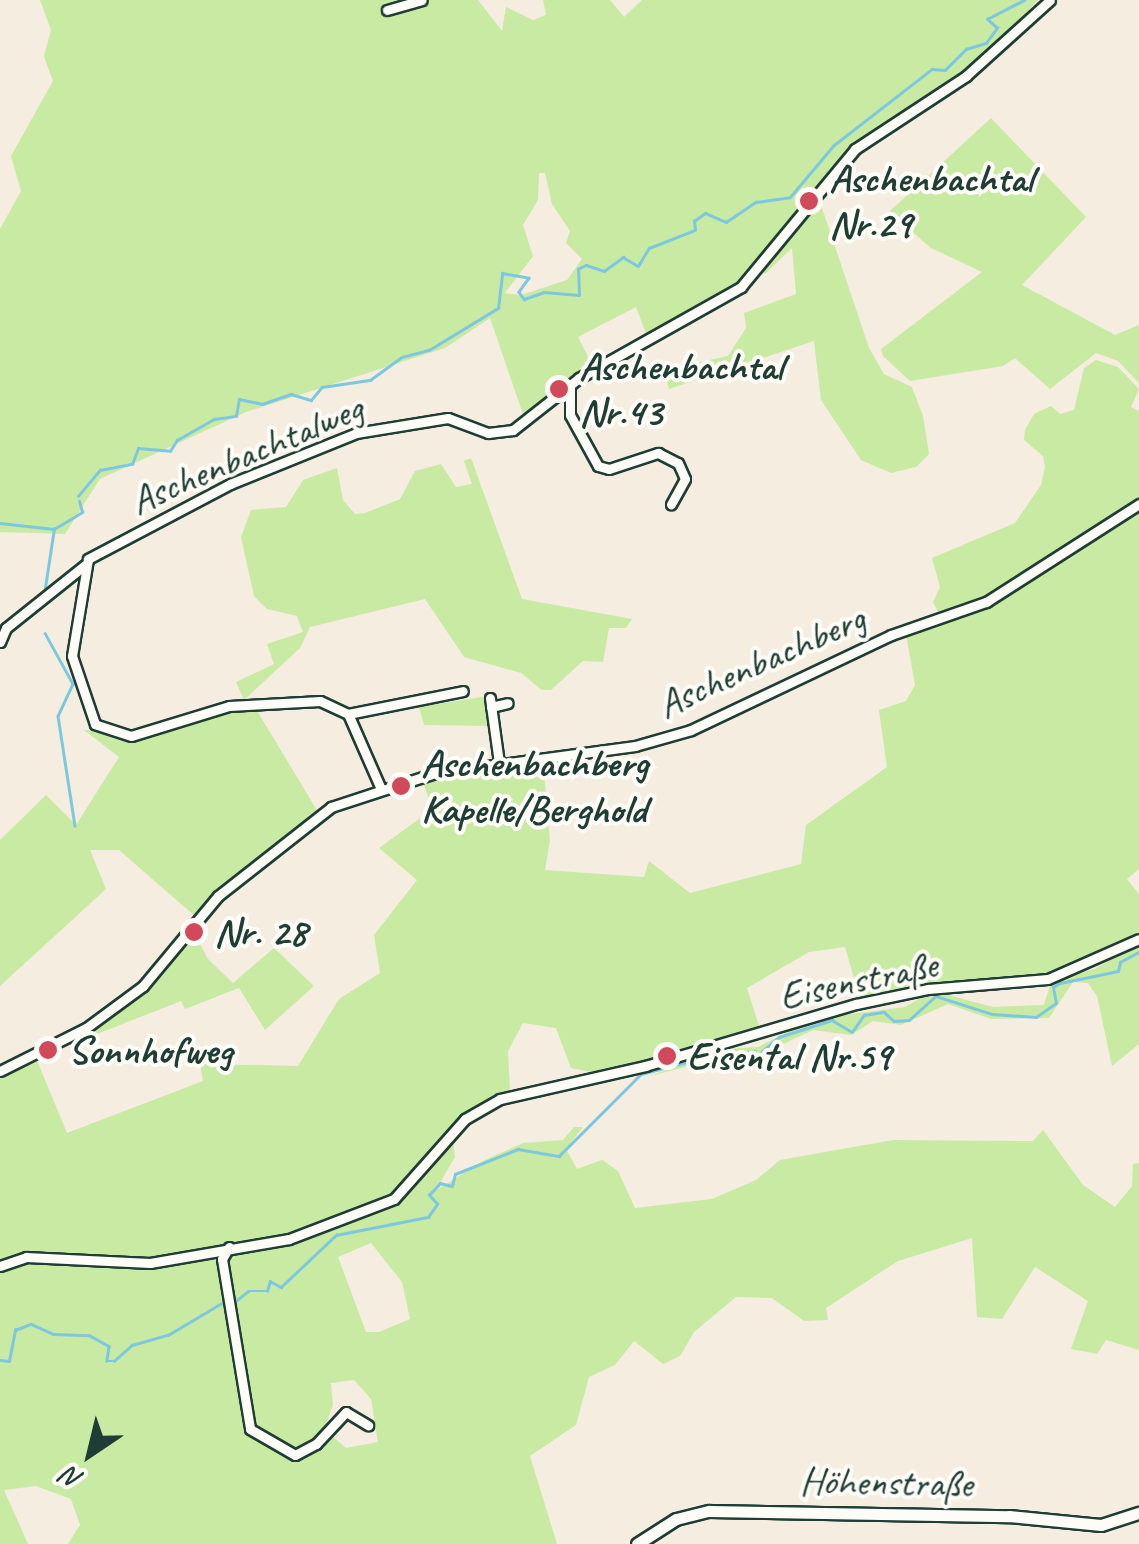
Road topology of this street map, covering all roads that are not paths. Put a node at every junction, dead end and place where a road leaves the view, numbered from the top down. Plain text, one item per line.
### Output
1 (422, 0) edge
2 (1050, 0) edge
3 (388, 10) dead end
4 (570, 384) junction
5 (671, 504) dead end
6 (1139, 504) edge
7 (86, 562) junction
8 (0, 642) edge
9 (463, 691) dead end
10 (508, 704) dead end
11 (348, 714) junction
12 (499, 762) junction
13 (381, 789) junction
14 (1139, 938) edge
15 (0, 1071) edge
16 (232, 1246) junction
17 (0, 1266) edge
18 (368, 1425) dead end
19 (1139, 1512) edge
20 (637, 1544) edge

1 - 3 street
2 - 4 street, Aschenbachtalweg
4 - 5 street
4 - 7 street, Aschenbachtalweg
6 - 12 street, Aschenbachberg
7 - 8 street
7 - 11 street
9 - 11 street
10 - 12 street
11 - 13 street
12 - 13 street, Aschenbachberg
13 - 15 street, Aschenbachberg
14 - 16 street, Eisenstraße
16 - 17 street, Eisenstraße
16 - 18 street
19 - 20 street, Höhenstraße

